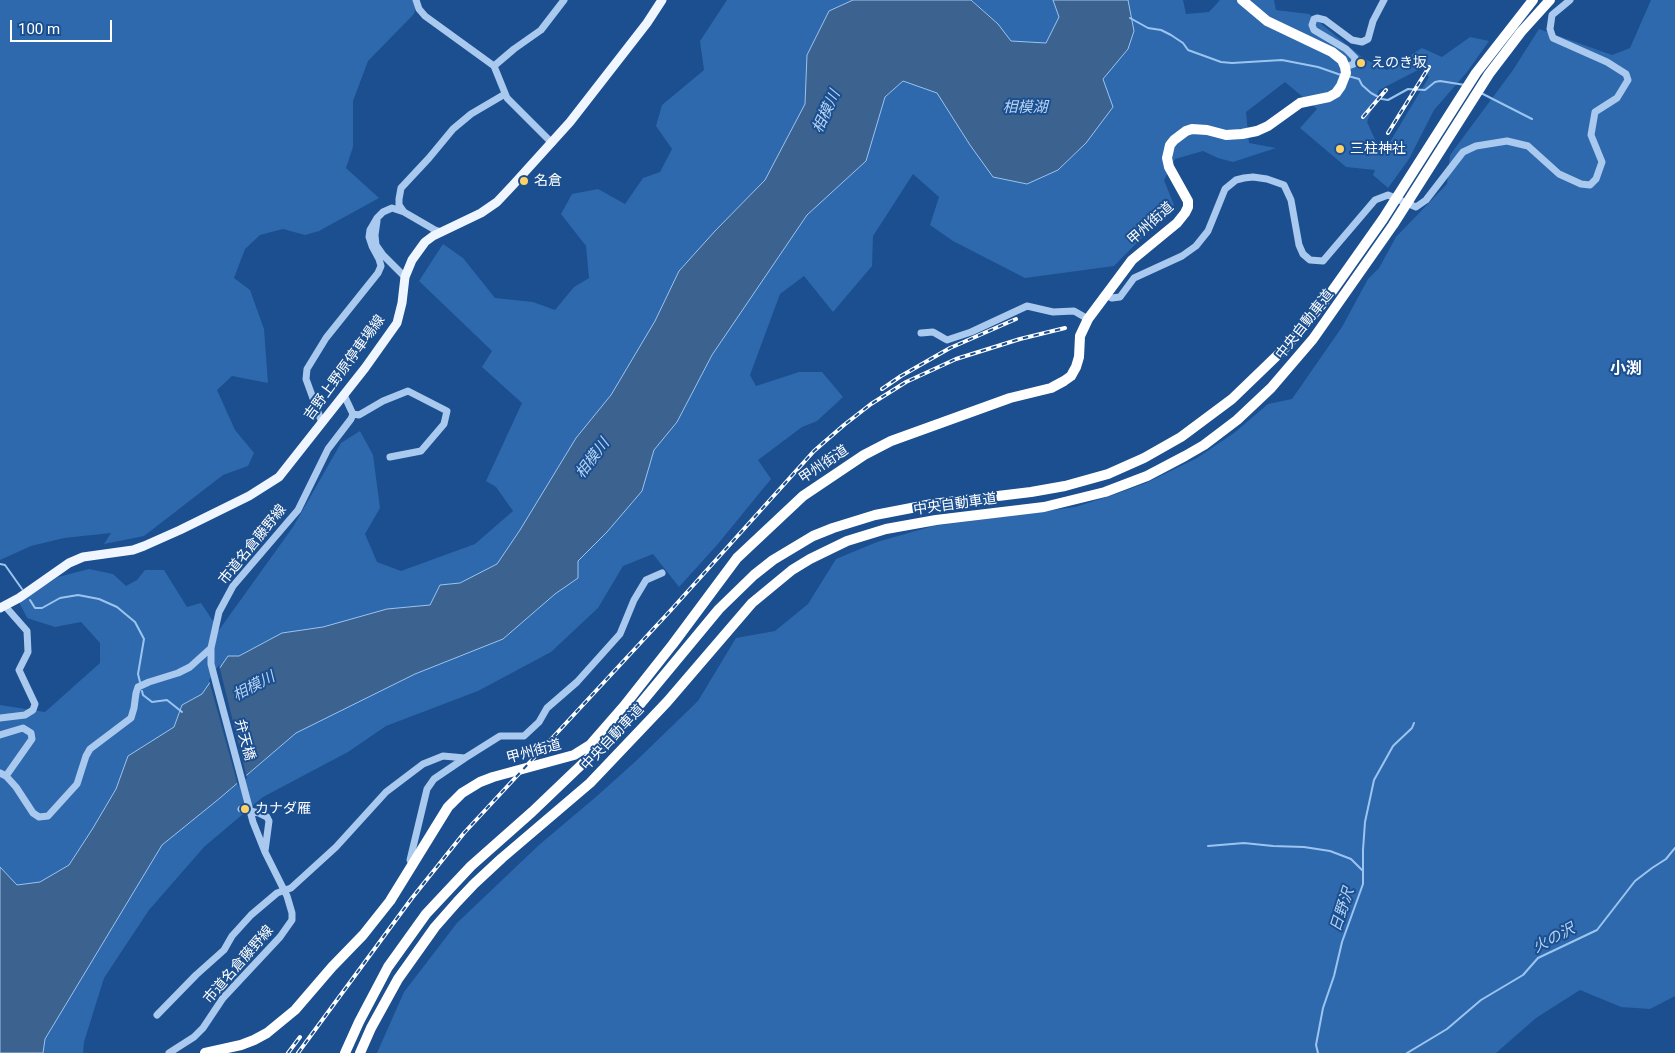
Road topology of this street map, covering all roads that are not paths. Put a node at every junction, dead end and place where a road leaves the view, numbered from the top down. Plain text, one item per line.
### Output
1 (416, 0) edge
2 (564, 0) edge
3 (662, 0) edge
4 (1242, 0) edge
5 (1384, 0) edge
6 (1533, 0) edge
7 (1550, 0) edge
8 (1570, 0) edge
9 (494, 66) junction
10 (1345, 73) junction
11 (505, 94) junction
12 (552, 143) junction
13 (404, 212) junction
14 (377, 218) junction
15 (442, 232) junction
16 (405, 277) junction
17 (1106, 295) junction
18 (1088, 319) junction
19 (922, 333) dead end
20 (344, 395) junction
21 (353, 414) junction
22 (322, 423) junction
23 (390, 458) dead end
24 (662, 573) dead end
25 (2, 607) edge
26 (211, 648) junction
27 (211, 664) joint
28 (0, 718) edge
29 (0, 735) edge
30 (464, 758) junction
31 (3, 775) edge
32 (241, 809) dead end
33 (253, 822) joint
34 (265, 852) junction
35 (413, 866) junction
36 (285, 891) junction
37 (157, 1015) dead end
38 (169, 1053) edge
39 (205, 1053) edge
40 (345, 1053) edge
41 (360, 1053) edge

1 - 9 street
2 - 9 street
3 - 12 main road, 吉野上野原停車場線
4 - 10 highway
5 - 10 street
6 - 40 highway, 中央自動車道
7 - 41 highway, 中央自動車道
8 - 17 street
9 - 11 street
10 - 17 highway, 甲州街道
11 - 12 street
11 - 13 street
12 - 15 main road, 吉野上野原停車場線
13 - 14 street
13 - 15 street
14 - 16 street
14 - 22 street
15 - 16 main road, 吉野上野原停車場線
16 - 20 main road, 吉野上野原停車場線
17 - 18 highway, 甲州街道
18 - 19 street
18 - 35 highway, 甲州街道
20 - 21 street
20 - 22 main road, 吉野上野原停車場線
21 - 23 street
21 - 26 street, 市道名倉藤野線
22 - 25 main road, 吉野上野原停車場線
24 - 30 street
25 - 28 street
26 - 27 street, 市道名倉藤野線
26 - 31 street
27 - 33 street, 弁天橋
29 - 31 street
30 - 35 street
30 - 36 street
32 - 34 street
33 - 34 street, 市道名倉藤野線
34 - 36 street, 市道名倉藤野線
35 - 39 highway, 甲州街道
36 - 37 street
36 - 38 street, 市道名倉藤野線

